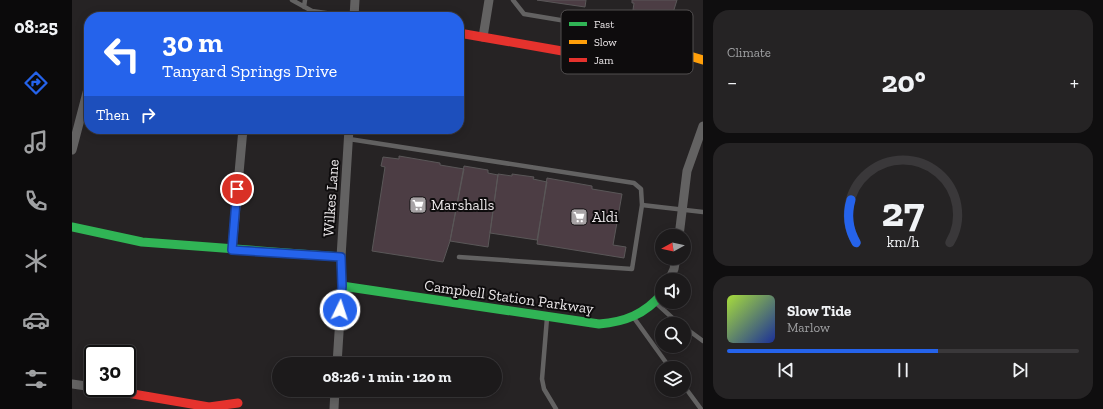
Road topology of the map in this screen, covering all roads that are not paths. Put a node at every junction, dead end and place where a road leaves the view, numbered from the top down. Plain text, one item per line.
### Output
1 (292, 0) edge
2 (305, 0) edge
3 (355, 0) edge
4 (489, 0) edge
5 (514, 0) edge
6 (304, 7) junction
7 (319, 12) edge
8 (354, 12) edge
9 (561, 21) edge
10 (464, 34) edge
11 (483, 37) junction
12 (561, 49) edge
13 (693, 57) edge
14 (703, 60) edge
15 (84, 104) edge
16 (703, 126) edge
17 (242, 134) edge
18 (349, 134) edge
19 (349, 140) junction
20 (72, 150) edge
21 (642, 205) junction
22 (682, 210) junction
23 (703, 212) edge
24 (72, 227) edge
25 (680, 229) edge
26 (232, 250) junction
27 (341, 257) junction
28 (460, 257) dead end
29 (342, 286) junction
30 (655, 302) edge
31 (663, 309) edge
32 (671, 317) edge
33 (547, 318) junction
34 (634, 318) junction
35 (691, 332) edge
36 (703, 341) edge
37 (337, 357) edge
38 (665, 361) edge
39 (72, 384) edge
40 (84, 386) edge
41 (136, 395) edge
42 (691, 395) edge
43 (335, 397) edge
44 (238, 403) dead end
45 (334, 409) edge
46 (556, 409) edge
47 (701, 409) edge

1 - 6 lane
2 - 6 lane
3 - 8 street
4 - 11 street
5 - 9 lane
6 - 7 lane
10 - 11 street
11 - 12 street
13 - 14 street
15 - 20 street
16 - 22 street
17 - 26 street
18 - 19 street, Wilkes Lane
19 - 21 lane
19 - 27 street, Wilkes Lane
21 - 22 lane
21 - 28 lane
22 - 23 lane
22 - 25 street
24 - 26 street
26 - 27 street
27 - 29 street, Wilkes Lane
29 - 33 street, Campbell Station Parkway
29 - 37 street, Wilkes Lane
30 - 34 street, Campbell Station Parkway
31 - 32 lane
33 - 34 street, Campbell Station Parkway
33 - 46 lane
34 - 38 lane
35 - 36 lane
39 - 40 street
41 - 44 street
42 - 47 lane
43 - 45 street

